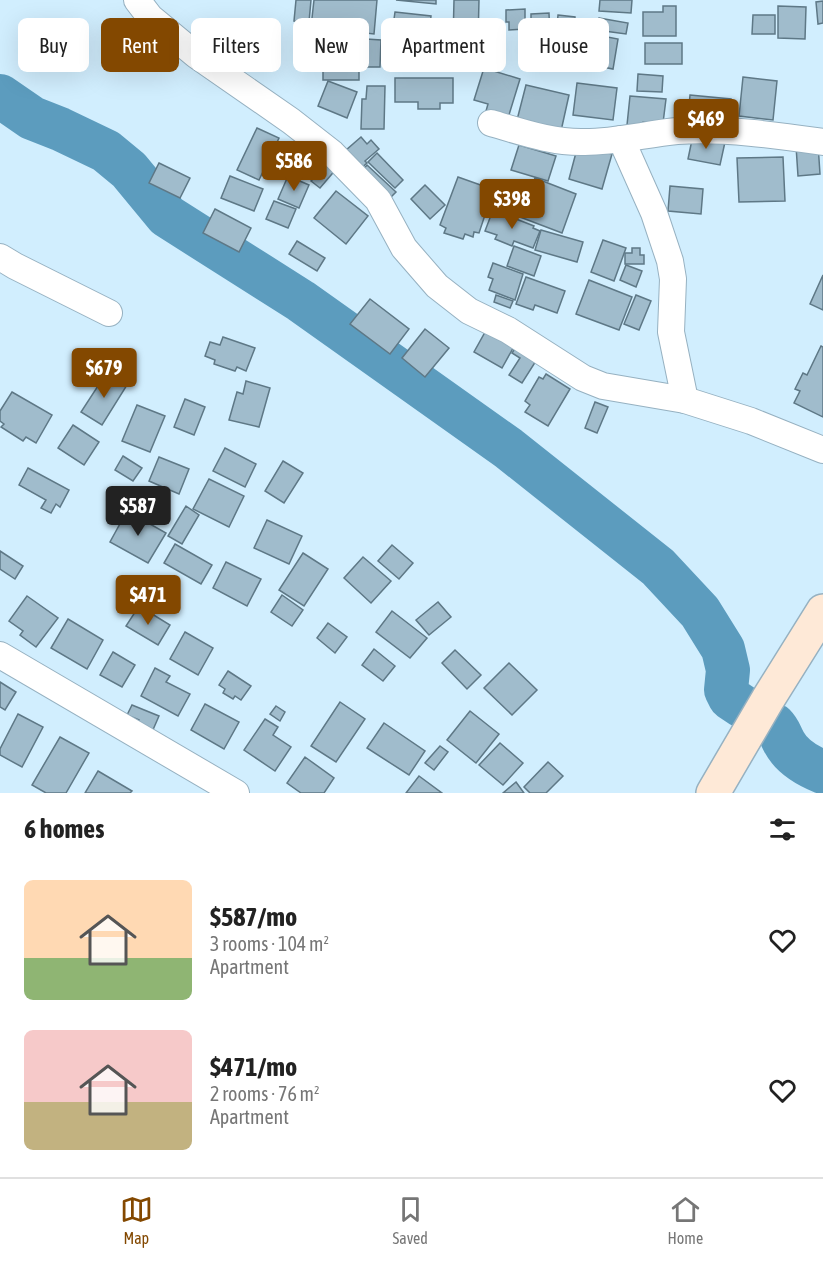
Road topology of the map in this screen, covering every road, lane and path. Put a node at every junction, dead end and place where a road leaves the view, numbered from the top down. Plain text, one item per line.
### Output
1 (137, 0) edge
2 (491, 123) dead end
3 (621, 139) junction
4 (823, 142) edge
5 (0, 256) edge
6 (109, 313) dead end
7 (685, 400) junction
8 (823, 450) edge
9 (823, 611) edge
10 (0, 656) edge
11 (236, 793) edge
12 (713, 793) edge

1 - 7 street
2 - 3 street
3 - 4 street
3 - 7 street
5 - 6 street
7 - 8 street
9 - 12 street
10 - 11 street

